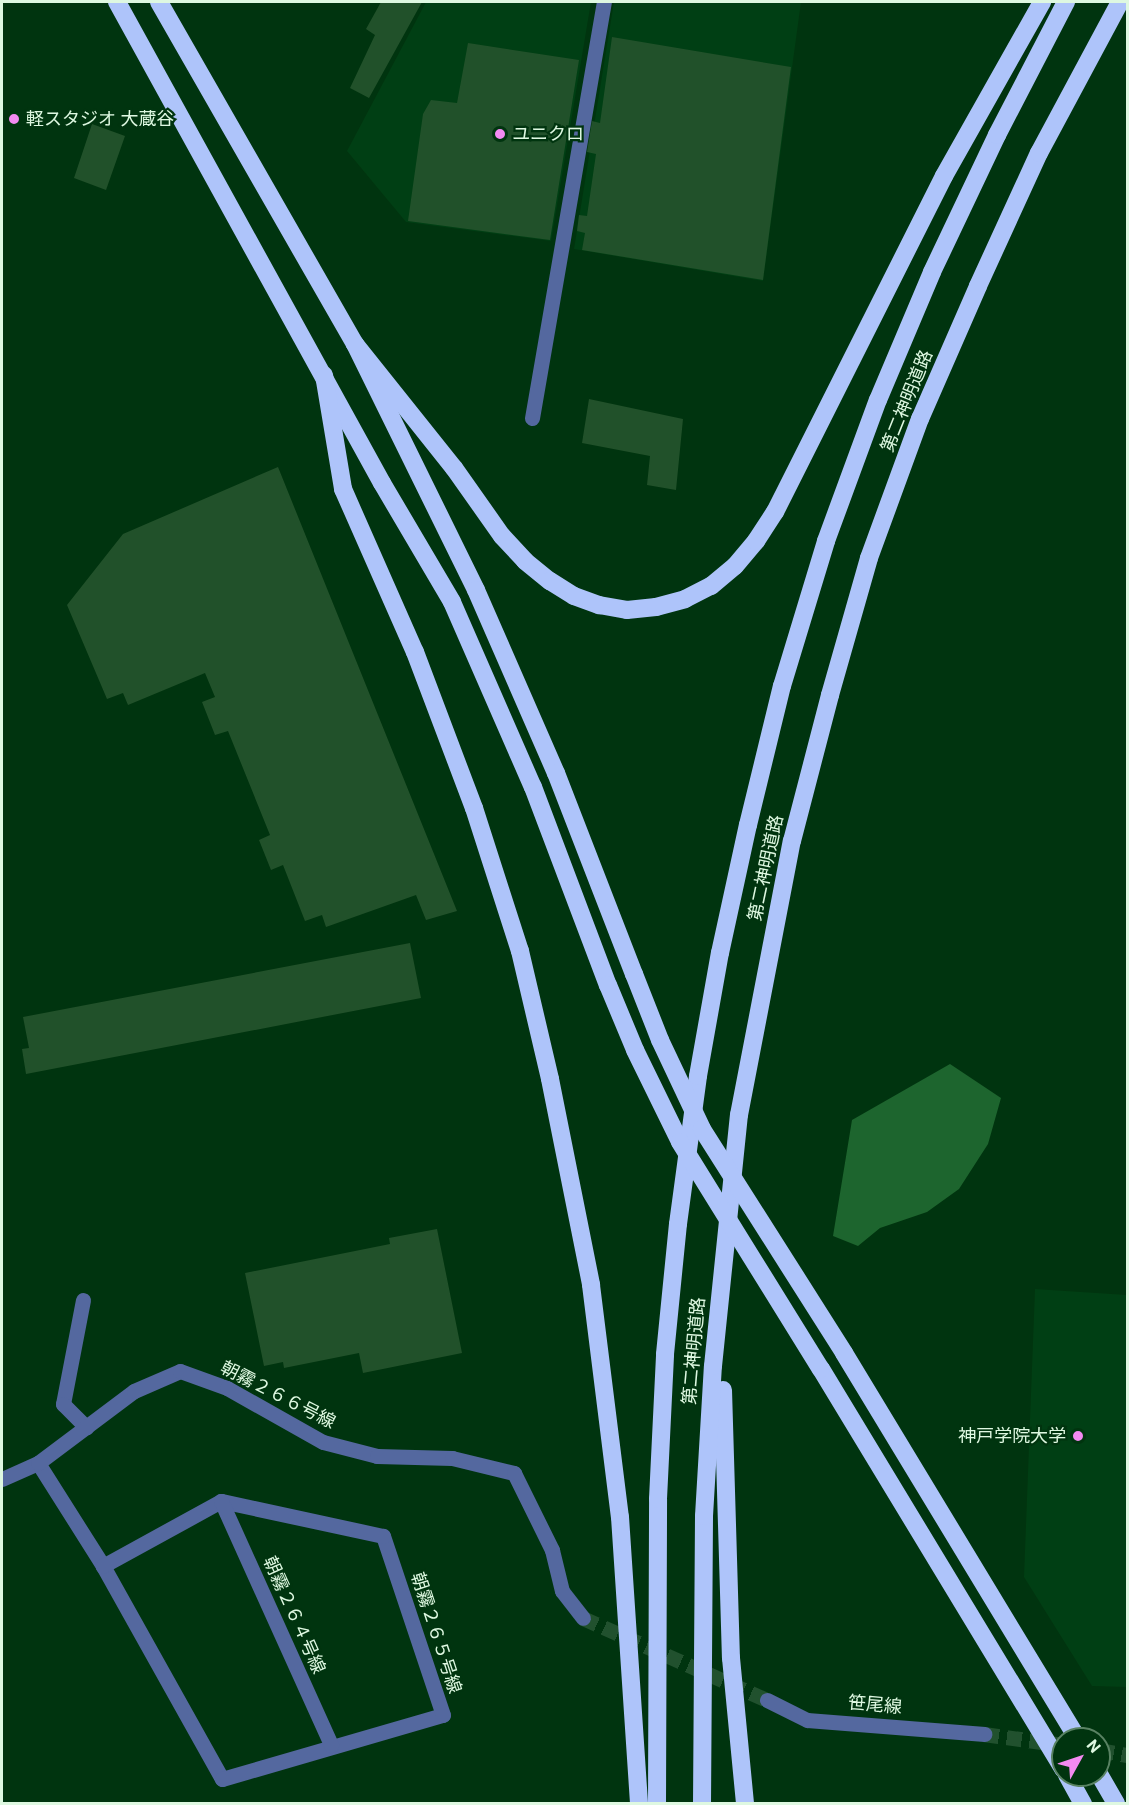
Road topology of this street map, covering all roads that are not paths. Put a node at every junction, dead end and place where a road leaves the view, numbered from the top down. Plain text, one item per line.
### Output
1 (117, 2) edge
2 (159, 2) edge
3 (604, 2) edge
4 (1042, 2) edge
5 (1066, 2) edge
6 (1120, 2) edge
7 (355, 344) junction
8 (324, 375) junction
9 (532, 418) dead end
10 (723, 1271) junction
11 (83, 1300) dead end
12 (86, 1427) junction
13 (38, 1463) junction
14 (2, 1479) edge
15 (221, 1501) junction
16 (103, 1566) junction
17 (582, 1618) tunnel mouth
18 (767, 1700) tunnel mouth
19 (1071, 1727) edge
20 (984, 1734) tunnel mouth
21 (331, 1745) junction
22 (1051, 1749) edge
23 (1074, 1787) edge
24 (1107, 1787) edge
25 (639, 1803) edge
26 (657, 1803) edge
27 (702, 1803) edge
28 (745, 1803) edge
29 (1083, 1803) edge
30 (1116, 1803) edge

1 - 8 highway
2 - 7 highway
3 - 9 street
4 - 7 highway
5 - 26 highway, 第二神明道路
6 - 10 highway, 第二神明道路
7 - 19 highway, bridge
8 - 22 highway, bridge
8 - 25 highway
10 - 27 highway, 第二神明道路
10 - 28 highway
11 - 12 street
12 - 13 street, 朝霧２６６号線
12 - 17 street, 朝霧２６６号線
13 - 14 street, 朝霧２６６号線
13 - 16 street, 朝霧２６５号線
15 - 16 street
15 - 21 street, 朝霧２６４号線
15 - 21 street, 朝霧２６５号線
16 - 21 street, 朝霧２６５号線
18 - 20 street, 笹尾線
23 - 29 highway
24 - 30 highway

